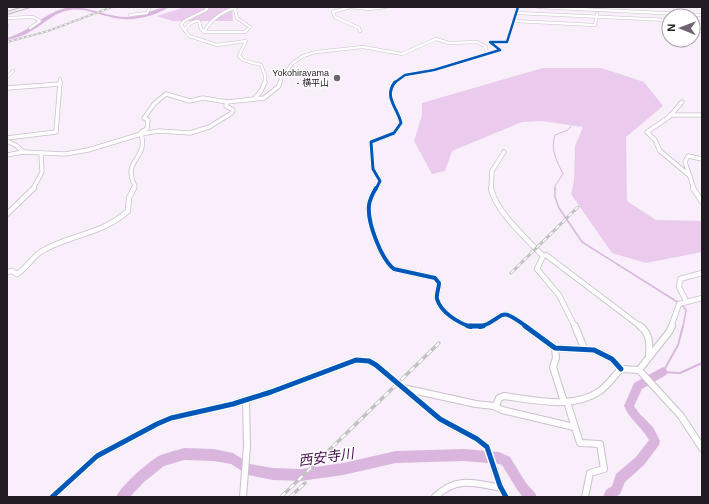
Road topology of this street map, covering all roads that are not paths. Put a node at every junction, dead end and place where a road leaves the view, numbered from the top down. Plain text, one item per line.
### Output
1 (28, 7) edge
2 (150, 7) edge
3 (208, 7) edge
4 (386, 7) edge
5 (518, 7) edge
6 (538, 7) edge
7 (697, 7) edge
8 (237, 8) edge
9 (598, 8) edge
10 (702, 9) edge
11 (7, 13) edge
12 (517, 13) junction
13 (661, 14) edge
14 (130, 15) dead end
15 (597, 17) junction
16 (8, 19) edge
17 (661, 20) edge
18 (514, 21) junction
19 (30, 28) dead end
20 (185, 29) junction
21 (360, 31) dead end
22 (204, 32) junction
23 (487, 52) junction
24 (13, 71) dead end
25 (7, 77) edge
26 (60, 79) dead end
27 (60, 84) junction
28 (7, 88) edge
29 (254, 99) junction
30 (227, 102) junction
31 (682, 102) dead end
32 (670, 115) junction
33 (702, 115) edge
34 (141, 134) junction
35 (7, 139) edge
36 (23, 152) junction
37 (504, 152) dead end
38 (40, 154) junction
39 (7, 155) edge
40 (702, 160) edge
41 (690, 176) junction
42 (702, 202) edge
43 (7, 214) edge
44 (546, 255) dead end
45 (7, 272) edge
46 (702, 273) edge
47 (702, 298) edge
48 (686, 301) junction
49 (555, 348) junction
50 (584, 348) junction
51 (649, 357) junction
52 (621, 369) junction
53 (639, 370) junction
54 (402, 388) junction
55 (246, 400) junction
56 (566, 402) junction
57 (494, 406) junction
58 (574, 427) junction
59 (702, 448) edge
60 (501, 488) junction
61 (52, 497) edge
62 (243, 497) edge
63 (435, 497) edge
64 (506, 497) edge
65 (585, 497) edge

1 - 11 main road
2 - 14 street
3 - 20 street
4 - 21 street
5 - 12 street
6 - 9 street
7 - 10 street
8 - 22 street
8 - 22 street
9 - 13 street
9 - 15 street
12 - 15 street
12 - 18 street
15 - 17 street
15 - 18 street
16 - 19 street
18 - 23 street
20 - 22 street
20 - 29 street
23 - 29 street
23 - 49 street
24 - 25 street
26 - 27 street
27 - 28 street
27 - 35 street
29 - 30 street
30 - 34 street
30 - 34 street
31 - 32 street
32 - 33 street
32 - 41 street
34 - 38 street
34 - 45 street
35 - 36 street
36 - 38 street
36 - 39 street
37 - 50 street
38 - 43 street
40 - 41 street
41 - 42 street
44 - 51 street
46 - 48 street
47 - 48 street
48 - 51 street
49 - 50 street
49 - 56 street
50 - 52 street
51 - 53 street
52 - 53 street
52 - 56 street
53 - 59 street
54 - 55 street
54 - 57 street
54 - 60 street
55 - 61 street
55 - 62 street
56 - 57 street
56 - 58 street
57 - 58 street
58 - 65 street
60 - 63 street
60 - 64 street

